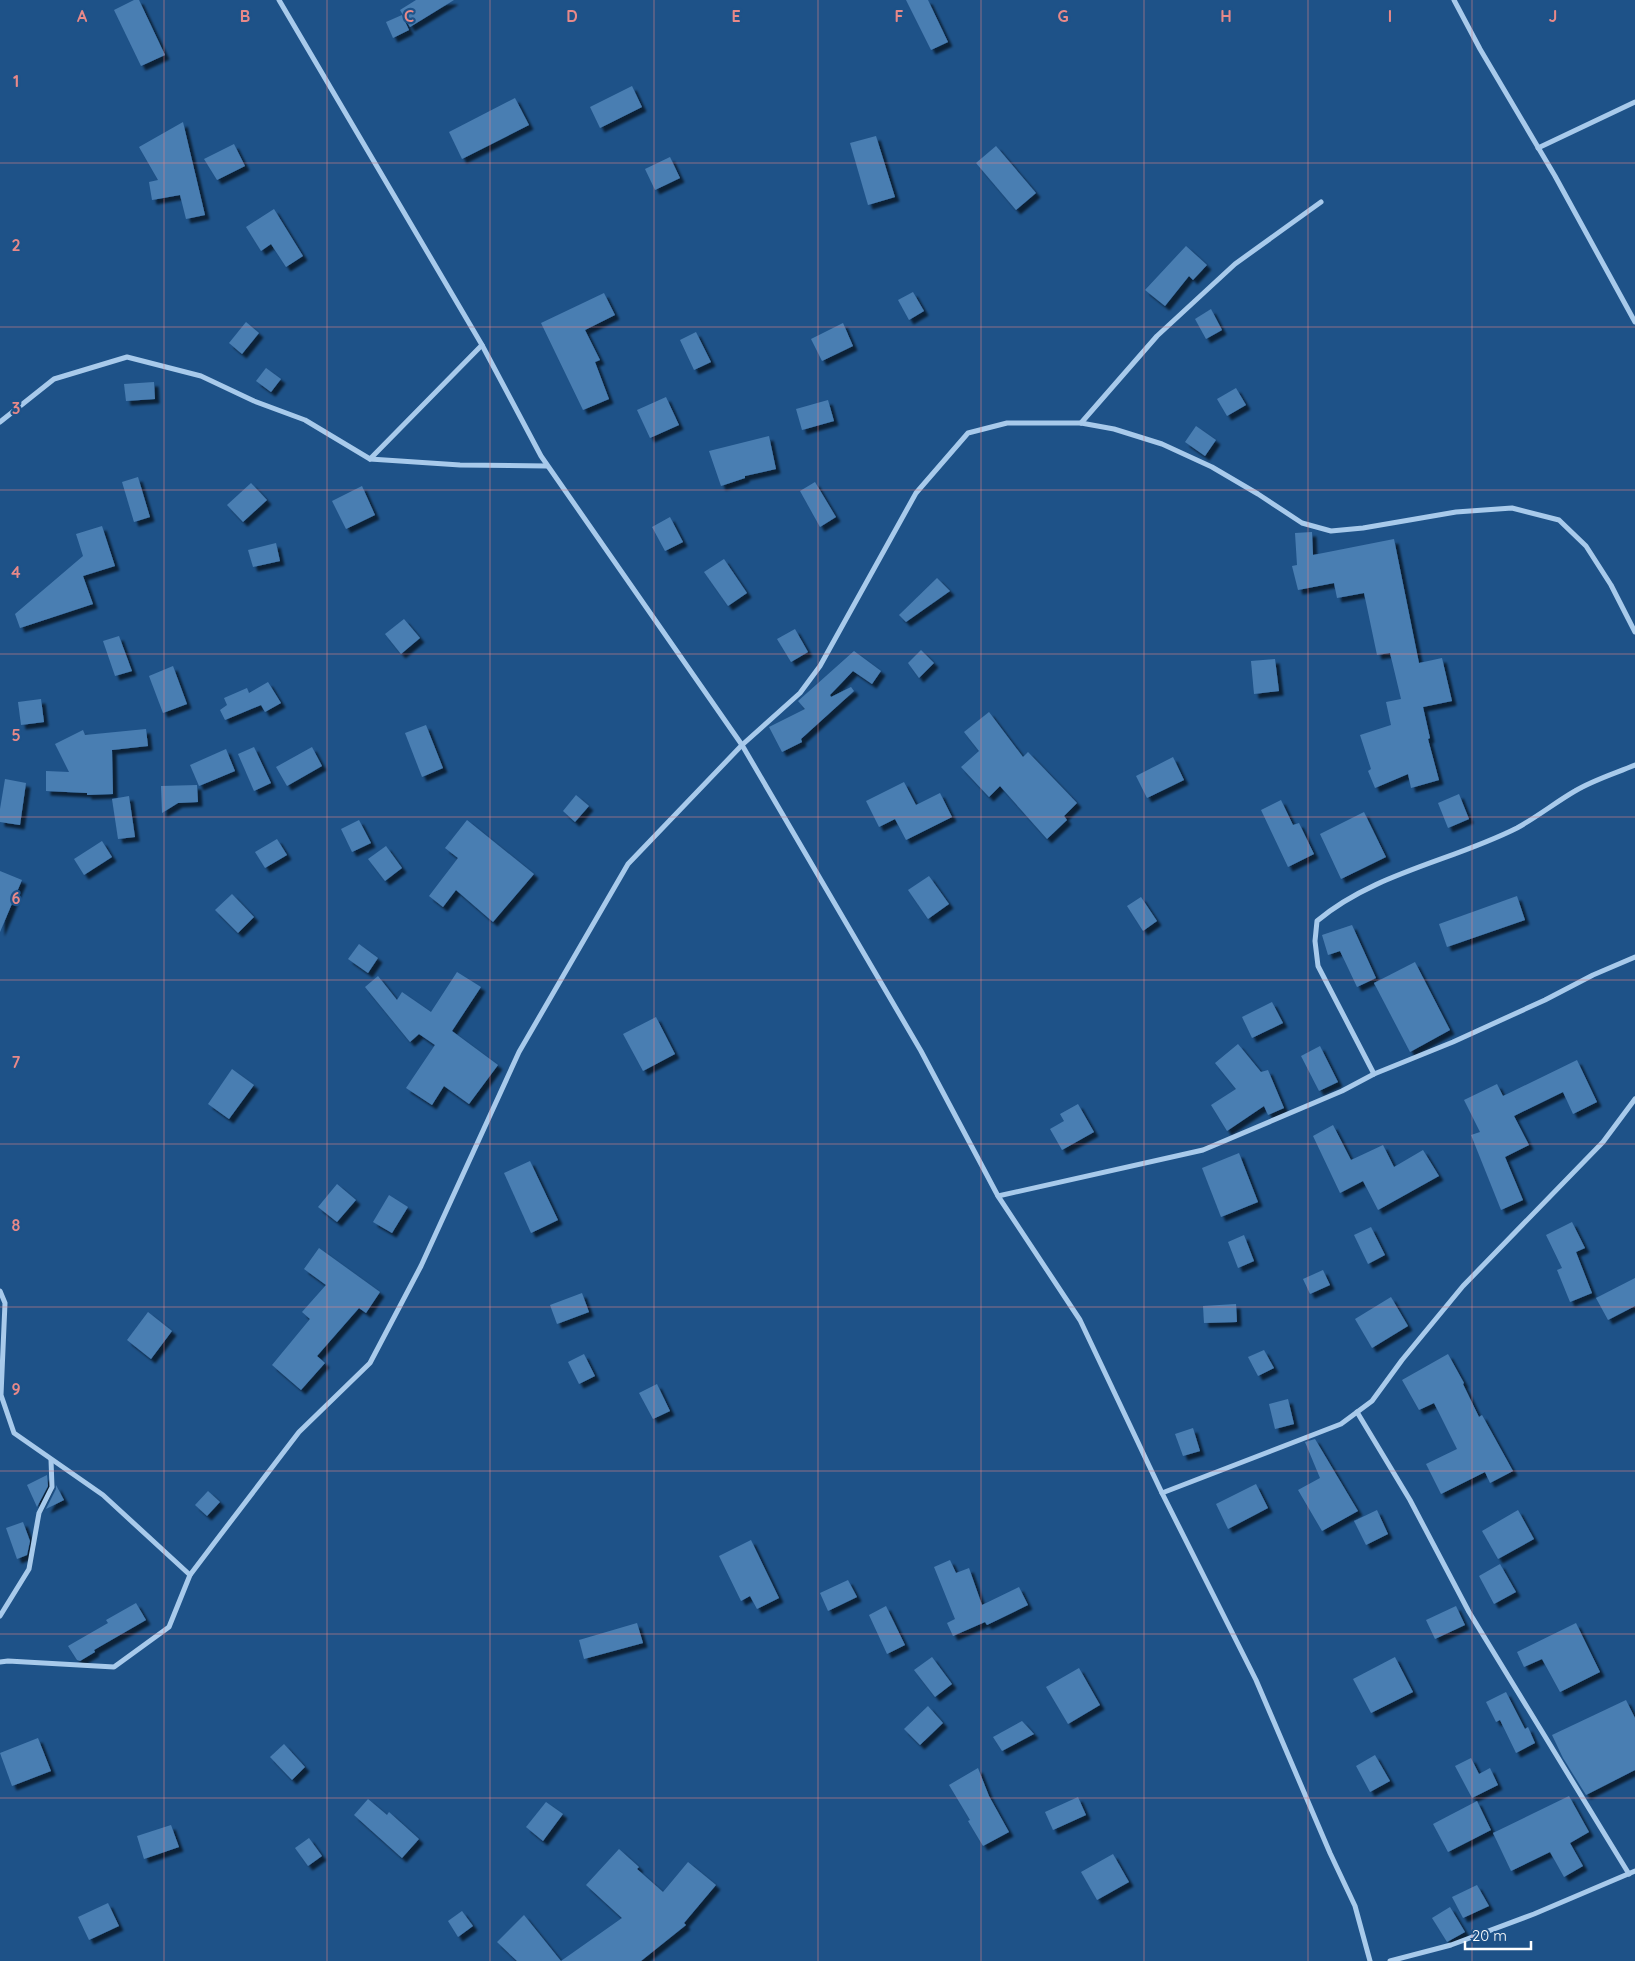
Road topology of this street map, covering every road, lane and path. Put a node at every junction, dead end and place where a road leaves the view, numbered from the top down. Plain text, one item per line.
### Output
1 (279, 0) edge
2 (1454, 0) edge
3 (1635, 102) edge
4 (1538, 148) junction
5 (1321, 202) dead end
6 (1635, 322) edge
7 (482, 344) junction
8 (0, 422) edge
9 (1081, 423) junction
10 (370, 459) junction
11 (547, 466) junction
12 (1635, 632) edge
13 (742, 745) junction
14 (1635, 765) edge
15 (1635, 957) edge
16 (1374, 1074) junction
17 (1635, 1099) edge
18 (998, 1196) junction
19 (0, 1291) edge
20 (1357, 1412) junction
21 (51, 1460) junction
22 (1162, 1492) junction
23 (190, 1575) junction
24 (0, 1616) edge
25 (0, 1662) edge
26 (1635, 1871) edge
27 (1629, 1874) junction
28 (1370, 1961) edge
29 (1390, 1961) edge

1 - 7 street
2 - 4 street
3 - 4 street
4 - 6 street
5 - 9 street
7 - 10 street
7 - 11 street
8 - 10 street
9 - 12 street
9 - 13 street
10 - 11 street
11 - 13 street
13 - 18 street
13 - 23 street
14 - 16 street
15 - 16 street
16 - 18 street
17 - 20 street
18 - 22 street
19 - 21 street
20 - 22 street
20 - 27 street
21 - 23 street
21 - 24 street
22 - 28 street
23 - 25 street
26 - 27 street
27 - 29 street

